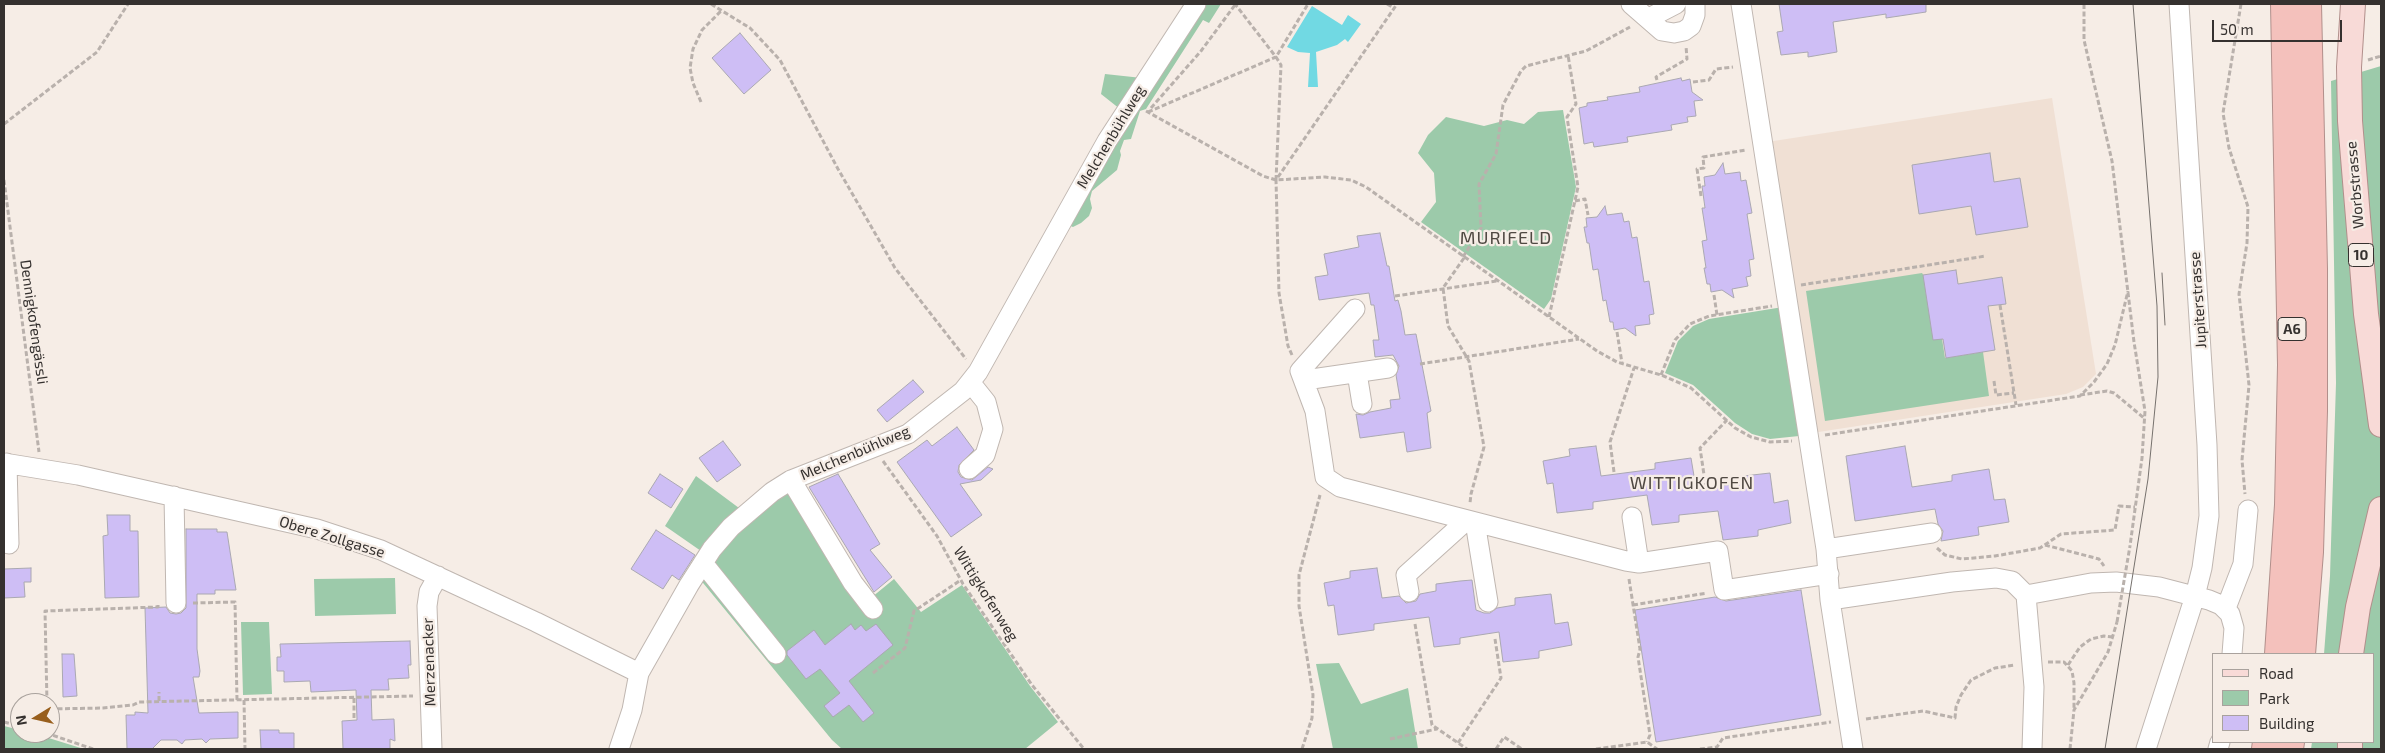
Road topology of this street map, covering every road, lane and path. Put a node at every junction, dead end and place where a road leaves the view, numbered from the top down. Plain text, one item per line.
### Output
1 (128, 4) edge
2 (711, 4) edge
3 (1196, 4) edge
4 (1235, 4) edge
5 (1308, 4) edge
6 (1387, 4) edge
7 (1397, 4) edge
8 (1632, 4) edge
9 (1676, 4) edge
10 (1695, 4) edge
11 (1741, 4) edge
12 (2084, 4) edge
13 (2179, 4) edge
14 (2241, 4) edge
15 (2285, 4) edge
16 (2307, 4) edge
17 (2353, 4) edge
18 (1394, 8) junction
19 (722, 10) junction
20 (1649, 18) junction
21 (1684, 31) junction
22 (1568, 55) junction
23 (1276, 57) junction
24 (1751, 64) junction
25 (1657, 80) dead end
26 (1694, 82) dead end
27 (701, 102) dead end
28 (1130, 102) junction
29 (1148, 112) junction
30 (4, 124) edge
31 (1764, 147) junction
32 (4, 180) edge
33 (1276, 180) junction
34 (1701, 196) dead end
35 (1575, 201) junction
36 (1588, 215) dead end
37 (1986, 256) dead end
38 (1464, 257) junction
39 (1497, 280) junction
40 (1443, 288) junction
41 (2128, 291) junction
42 (1714, 295) dead end
43 (1787, 295) junction
44 (1396, 296) dead end
45 (2000, 304) dead end
46 (1355, 309) dead end
47 (1717, 315) junction
48 (1549, 317) junction
49 (1617, 332) dead end
50 (1580, 339) junction
51 (1466, 357) junction
52 (1622, 363) junction
53 (1420, 364) dead end
54 (1388, 368) dead end
55 (1634, 368) junction
56 (1357, 373) junction
57 (1661, 375) junction
58 (1302, 376) junction
59 (974, 377) junction
60 (1994, 381) dead end
61 (2014, 393) junction
62 (2080, 396) junction
63 (1362, 404) dead end
64 (2016, 405) junction
65 (2145, 418) junction
66 (1727, 420) junction
67 (2381, 425) edge
68 (1808, 438) junction
69 (873, 449) junction
70 (5, 463) edge
71 (37, 467) junction
72 (970, 469) dead end
73 (1614, 472) dead end
74 (1325, 477) junction
75 (791, 480) junction
76 (1706, 488) dead end
77 (174, 496) junction
78 (2135, 507) junction
79 (2381, 509) edge
80 (2248, 510) joint
81 (1632, 517) dead end
82 (1471, 521) junction
83 (1932, 533) joint
84 (8, 544) dead end
85 (2045, 545) junction
86 (1826, 549) junction
87 (1633, 562) junction
88 (703, 563) junction
89 (1828, 574) junction
90 (438, 576) junction
91 (961, 580) junction
92 (2116, 582) junction
93 (1724, 590) junction
94 (1409, 592) dead end
95 (2026, 594) junction
96 (2195, 596) junction
97 (1830, 600) junction
98 (1488, 602) dead end
99 (176, 603) junction
100 (1633, 605) junction
101 (2226, 608) junction
102 (873, 609) dead end
103 (1415, 624) dead end
104 (2114, 637) junction
105 (1495, 638) dead end
106 (2232, 653) edge
107 (2279, 653) edge
108 (2301, 653) edge
109 (2351, 653) edge
110 (776, 654) dead end
111 (2032, 663) junction
112 (2068, 665) junction
113 (639, 673) junction
114 (873, 673) dead end
115 (159, 692) dead end
116 (47, 693) edge
117 (430, 696) junction
118 (354, 698) junction
119 (237, 700) junction
120 (244, 700) junction
121 (159, 701) junction
122 (60, 709) edge
123 (2074, 710) junction
124 (354, 720) dead end
125 (1849, 721) junction
126 (1438, 729) junction
127 (60, 738) edge
128 (1390, 739) dead end
129 (1647, 742) junction
130 (1458, 743) junction
131 (1716, 748) edge
132 (93, 749) edge
133 (245, 749) edge
134 (432, 749) edge
135 (619, 749) edge
136 (1084, 749) edge
137 (1302, 749) edge
138 (1467, 749) edge
139 (1496, 749) edge
140 (1522, 749) edge
141 (1596, 749) edge
142 (1657, 749) edge
143 (1700, 749) edge
144 (1853, 749) edge
145 (2032, 749) edge
146 (2070, 749) edge
147 (2146, 749) edge

1 - 30 path
2 - 19 path
3 - 28 street, Melchenbühlweg
4 - 23 path
4 - 29 path
5 - 23 path
6 - 18 path
7 - 18 path
8 - 20 street
9 - 20 street
10 - 21 street
11 - 24 street
12 - 41 path
13 - 96 street, Jupiterstrasse
14 - 80 path
15 - 107 highway, A6
16 - 108 highway, A6
17 - 67 main road, Worbstrasse / 10
18 - 33 path
19 - 27 path
19 - 59 path
20 - 21 street
20 - 22 path
21 - 25 path
22 - 35 path
22 - 38 path
23 - 29 path
23 - 33 path
24 - 26 path
24 - 31 street
28 - 29 path
28 - 59 street, Melchenbühlweg
29 - 33 path
31 - 34 path
31 - 43 street
32 - 71 path, Dennigkofengässli
33 - 38 path
33 - 58 path
35 - 36 path
35 - 48 path
37 - 43 path
38 - 39 path
38 - 40 path
39 - 40 path
39 - 48 path
40 - 44 path
40 - 51 path
41 - 62 path
41 - 65 path
42 - 47 path
43 - 47 path
43 - 68 street
45 - 61 path
46 - 58 street
47 - 57 path
48 - 50 path
49 - 52 path
50 - 51 path
50 - 52 path
51 - 53 path
51 - 82 path
52 - 55 path
54 - 56 street
55 - 57 path
55 - 73 path
56 - 58 street
56 - 63 street
57 - 66 path
58 - 74 street
59 - 69 street, Melchenbühlweg
59 - 72 street
60 - 61 path
61 - 64 path
62 - 64 path
62 - 65 path
64 - 68 path
65 - 78 path
66 - 68 path
66 - 76 path
68 - 86 street
69 - 75 street, Melchenbühlweg
69 - 91 path, Wittigkofenweg
70 - 71 street, Obere Zollgasse
70 - 84 street
71 - 77 street, Obere Zollgasse
74 - 82 street
74 - 137 path
75 - 88 street, Melchenbühlweg
75 - 102 street
77 - 90 street, Obere Zollgasse
77 - 99 street
78 - 85 path
78 - 104 path, bridge
79 - 109 main road
80 - 101 street
81 - 87 street
82 - 87 street
82 - 94 street
82 - 98 street
83 - 85 path
83 - 86 street
85 - 92 path
86 - 89 street
87 - 93 street
87 - 100 path
88 - 110 street
88 - 113 street, Melchenbühlweg
89 - 93 street
89 - 97 street
90 - 113 street, Obere Zollgasse
90 - 117 street, Merzenacker
91 - 114 path
91 - 136 path, Wittigkofenweg
92 - 95 street
92 - 96 street
93 - 100 path
95 - 97 street
95 - 111 street
96 - 101 street
96 - 147 street, Jupiterstrasse
97 - 125 street
99 - 116 path
99 - 119 path
100 - 129 path
101 - 106 street
103 - 126 path
104 - 112 path
104 - 123 path
105 - 130 path
111 - 112 path
111 - 125 path
111 - 145 street
112 - 123 path
113 - 135 street, Melchenbühlweg
115 - 121 path
117 - 118 path
117 - 134 street, Merzenacker
118 - 120 path
118 - 124 path
119 - 120 path
119 - 121 path
120 - 133 path
121 - 122 path
123 - 146 path
125 - 131 path
125 - 144 street
126 - 128 path
126 - 130 path
127 - 132 path
129 - 141 path
129 - 142 path
130 - 138 path
131 - 143 path
139 - 140 path

